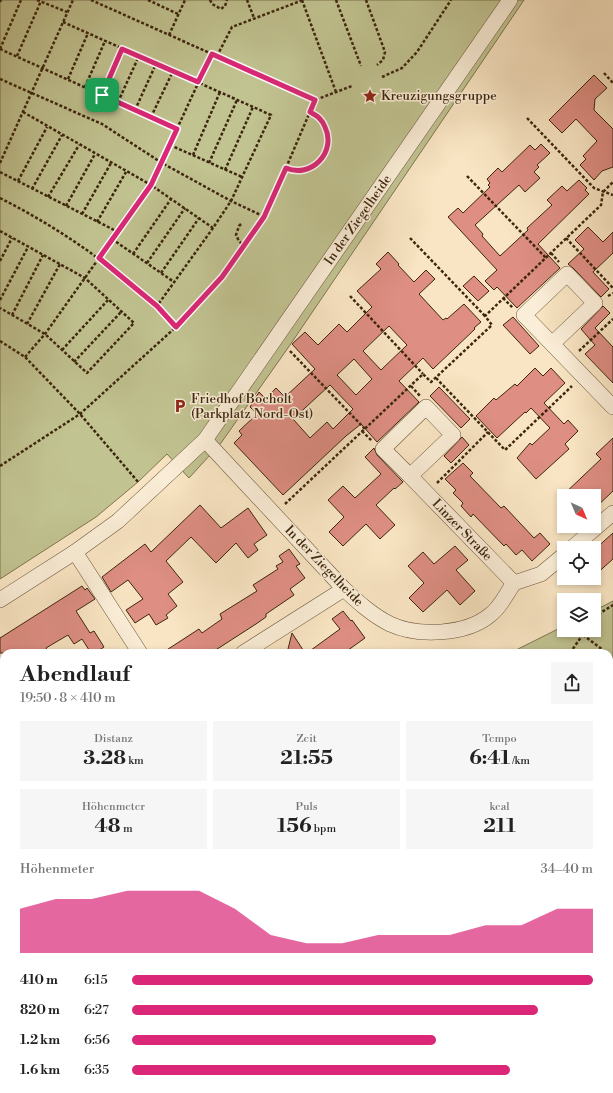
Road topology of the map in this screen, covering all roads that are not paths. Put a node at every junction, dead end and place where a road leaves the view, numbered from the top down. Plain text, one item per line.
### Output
1 (510, 0) edge
2 (552, 344) junction
3 (613, 407) edge
4 (205, 440) junction
5 (410, 476) junction
6 (613, 514) edge
7 (580, 541) edge
8 (75, 552) junction
9 (557, 561) edge
10 (514, 583) junction
11 (344, 589) junction
12 (0, 600) edge
13 (137, 649) edge
14 (249, 649) edge

1 - 4 street, In der Ziegelheide
2 - 2 street
2 - 3 street
4 - 8 street, In der Ziegelheide
4 - 11 street, In der Ziegelheide
5 - 5 street, Linzer Straße
5 - 10 street, Linzer Straße
6 - 7 street
8 - 12 street, In der Ziegelheide
8 - 13 street
9 - 10 street
10 - 11 street, In der Ziegelheide
11 - 14 street

